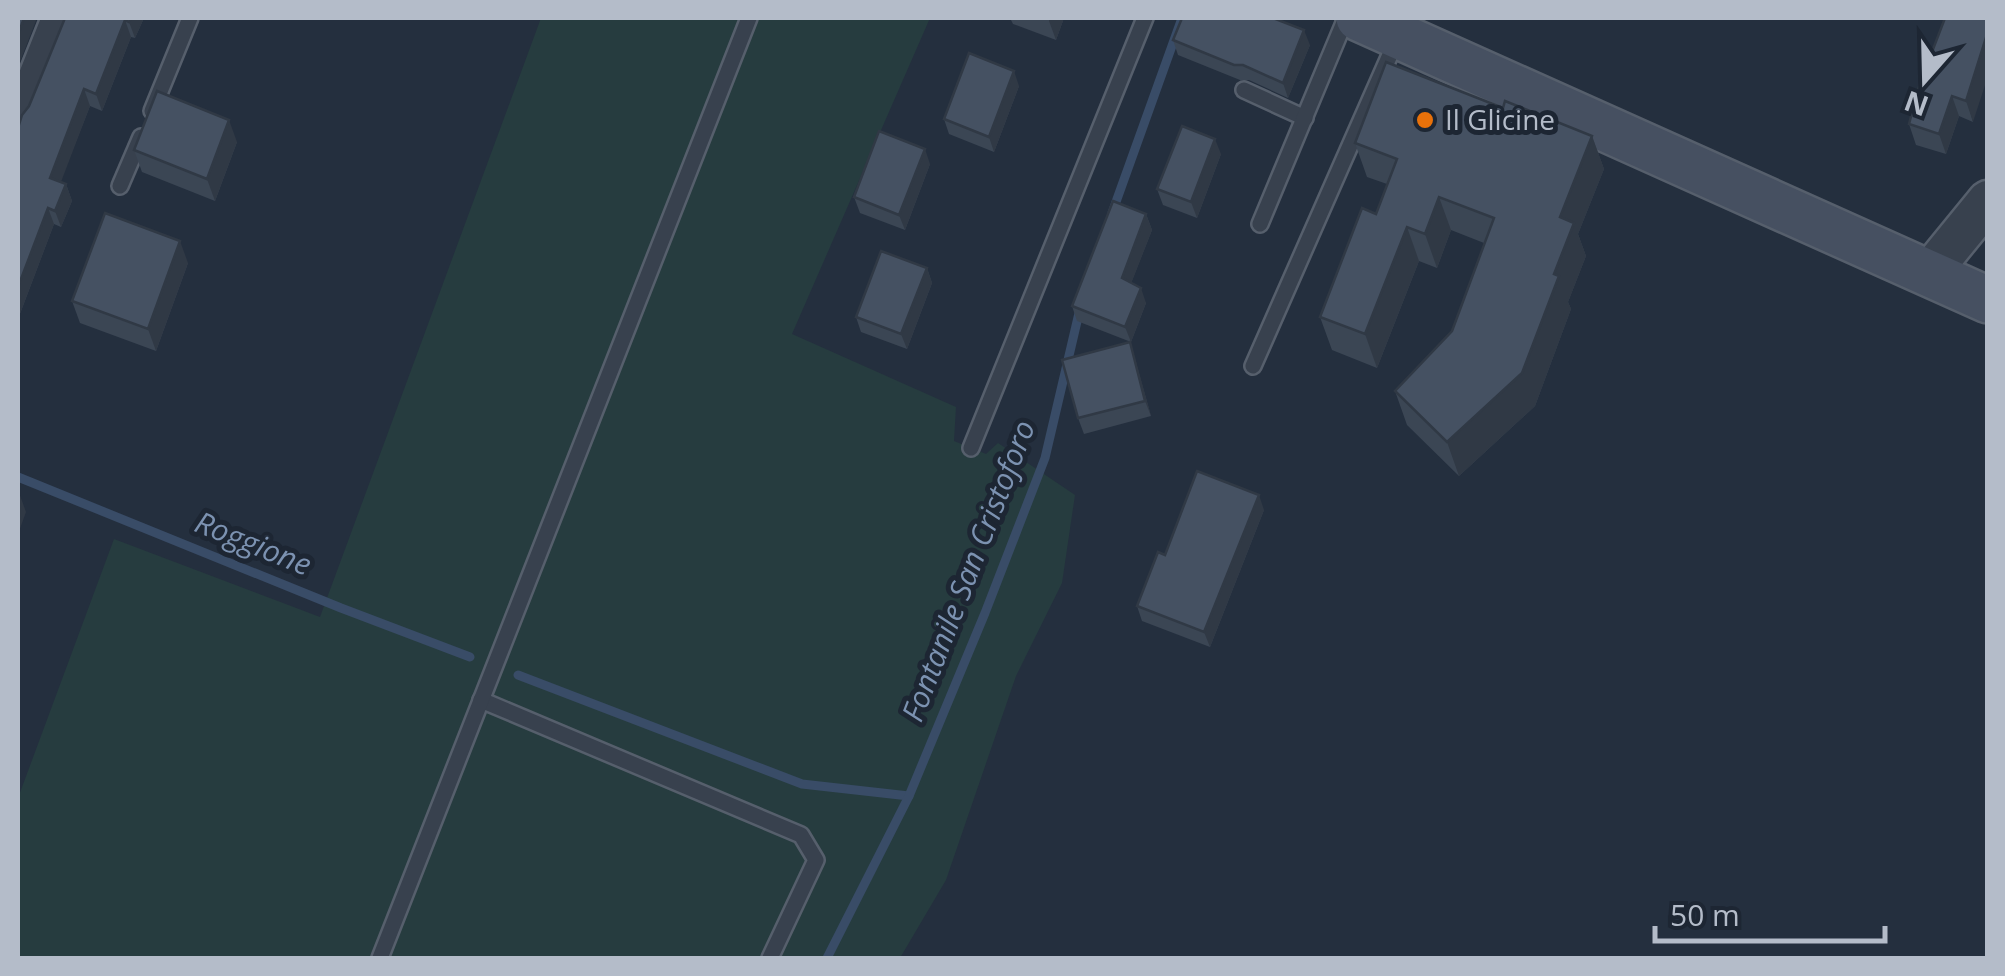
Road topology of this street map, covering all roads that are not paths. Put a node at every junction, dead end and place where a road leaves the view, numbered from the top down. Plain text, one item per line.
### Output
1 (57, 18) edge
2 (190, 18) edge
3 (749, 18) edge
4 (1144, 18) edge
5 (1346, 18) edge
6 (1379, 26) edge
7 (1244, 90) dead end
8 (18, 116) edge
9 (1304, 118) junction
10 (120, 186) dead end
11 (1988, 200) edge
12 (1260, 224) dead end
13 (1930, 272) junction
14 (1988, 300) edge
15 (1253, 366) dead end
16 (971, 448) dead end
17 (481, 700) junction
18 (380, 958) edge
19 (770, 958) edge

1 - 8 street
2 - 10 lane
3 - 17 lane
4 - 16 lane
5 - 9 lane
6 - 13 main road
6 - 15 lane
7 - 9 lane
9 - 12 lane
11 - 13 street
13 - 14 main road
17 - 18 lane
17 - 19 lane

